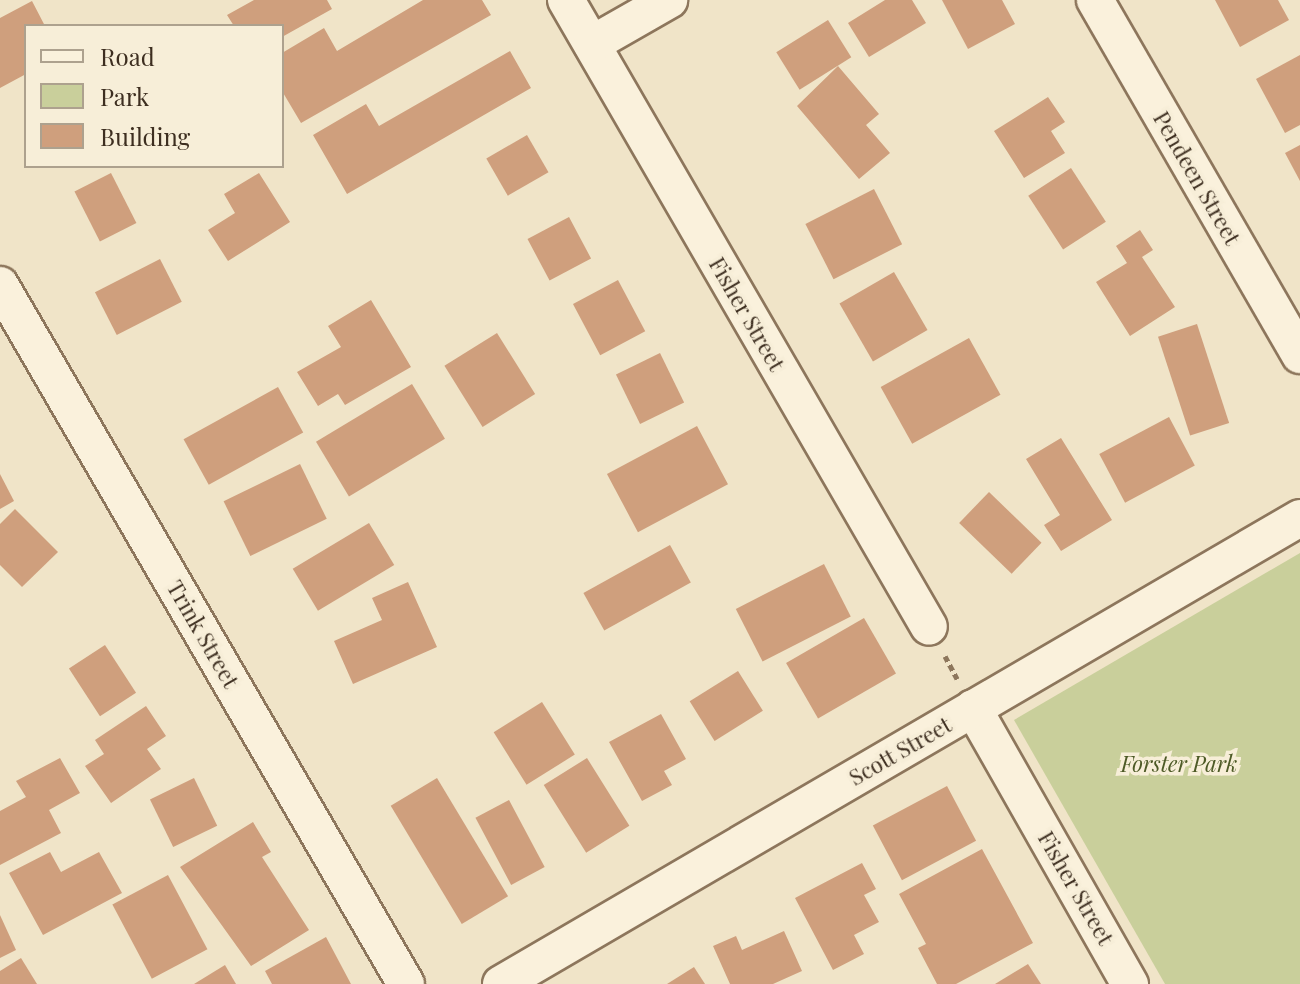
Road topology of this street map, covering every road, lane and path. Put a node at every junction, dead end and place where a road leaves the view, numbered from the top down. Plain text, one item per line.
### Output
1 (566, 0) edge
2 (669, 0) edge
3 (1095, 0) edge
4 (592, 44) junction
5 (0, 285) edge
6 (1300, 355) edge
7 (1300, 518) edge
8 (929, 627) joint
9 (973, 708) junction
10 (406, 984) edge
11 (501, 984) edge
12 (1130, 984) edge

1 - 4 street, Fisher Street
2 - 4 street
3 - 6 street, Pendeen Street
4 - 8 street, Fisher Street
5 - 10 street, Trink Street
7 - 9 street, Scott Street
8 - 9 path
9 - 11 street, Scott Street
9 - 12 street, Fisher Street

